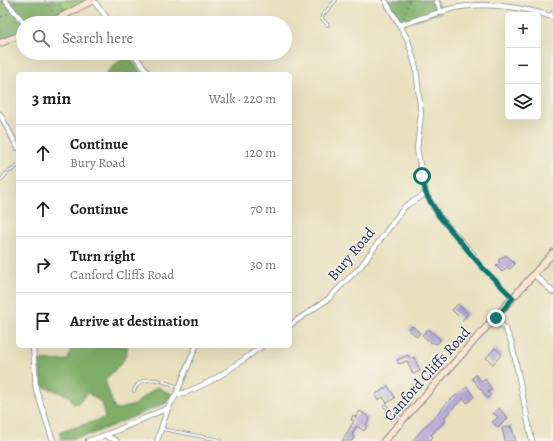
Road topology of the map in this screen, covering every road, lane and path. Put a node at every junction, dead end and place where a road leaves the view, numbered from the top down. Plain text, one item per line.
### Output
1 (5, 0) edge
2 (44, 0) edge
3 (84, 0) edge
4 (93, 0) edge
5 (336, 0) edge
6 (385, 0) edge
7 (410, 0) edge
8 (436, 0) edge
9 (82, 7) junction
10 (14, 11) junction
11 (441, 12) junction
12 (553, 12) edge
13 (18, 16) edge
14 (54, 16) edge
15 (65, 16) edge
16 (106, 16) edge
17 (551, 16) edge
18 (0, 17) edge
19 (328, 25) dead end
20 (400, 25) junction
21 (16, 37) edge
22 (0, 43) edge
23 (138, 60) edge
24 (147, 72) edge
25 (0, 114) edge
26 (16, 144) edge
27 (16, 167) edge
28 (0, 181) edge
29 (426, 194) junction
30 (553, 253) edge
31 (473, 254) joint
32 (534, 274) junction
33 (553, 292) edge
34 (513, 298) junction
35 (496, 318) junction
36 (292, 324) edge
37 (33, 348) edge
38 (195, 348) edge
39 (259, 348) edge
40 (179, 388) junction
41 (134, 391) dead end
42 (176, 395) junction
43 (384, 406) dead end
44 (168, 408) junction
45 (403, 420) junction
46 (161, 429) junction
47 (106, 436) junction
48 (220, 440) dead end
49 (53, 441) edge
50 (88, 441) edge
51 (117, 441) edge
52 (157, 441) edge
53 (384, 441) edge
54 (532, 441) edge

1 - 10 street
2 - 14 path
3 - 9 lane
4 - 9 street
4 - 16 street
5 - 19 lane
6 - 20 street
7 - 20 path
8 - 11 street
9 - 15 street
10 - 13 street
10 - 18 path
11 - 17 street
11 - 20 street
12 - 17 lane
20 - 29 street
21 - 22 street
23 - 24 street
25 - 26 street
27 - 28 lane
29 - 31 street
29 - 36 street, Bury Road
30 - 32 street, Canford Cliffs Road
31 - 34 path
32 - 33 street
32 - 34 street, Canford Cliffs Road
34 - 35 street, Canford Cliffs Road
35 - 45 street, Canford Cliffs Road
35 - 54 street
37 - 49 street
38 - 40 street
39 - 42 street
40 - 41 lane
40 - 42 street
42 - 44 street
43 - 45 lane
44 - 46 street
44 - 47 street
45 - 53 street, Canford Cliffs Road
46 - 48 lane
46 - 52 street
47 - 50 street
47 - 51 street

